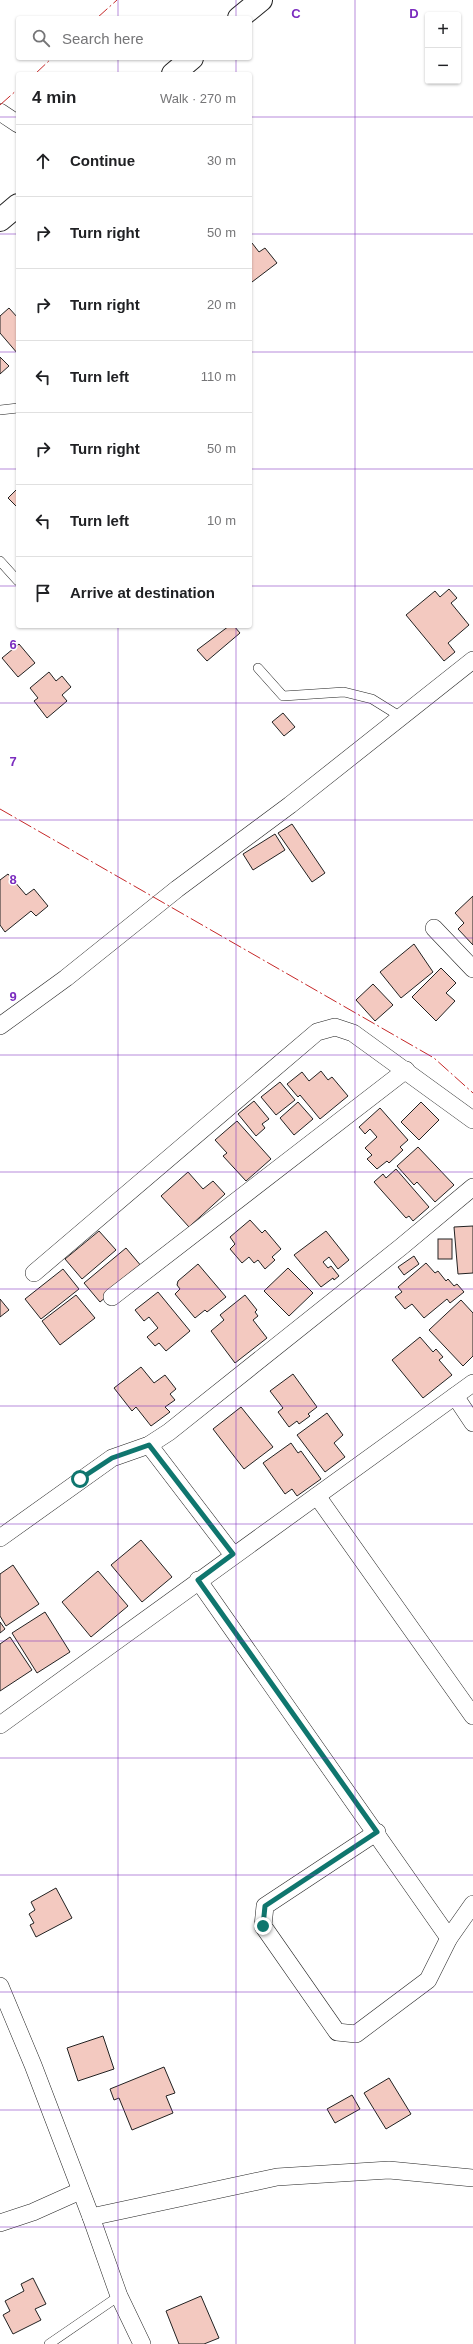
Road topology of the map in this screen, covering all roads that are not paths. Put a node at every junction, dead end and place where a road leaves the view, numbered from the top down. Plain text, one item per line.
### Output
1 (261, 0) edge
2 (241, 16) edge
3 (190, 60) edge
4 (175, 72) edge
5 (0, 112) edge
6 (16, 123) edge
7 (16, 207) edge
8 (0, 220) edge
9 (16, 408) edge
10 (0, 410) edge
11 (0, 561) edge
12 (16, 579) edge
13 (473, 660) edge
14 (258, 668) dead end
15 (401, 717) junction
16 (434, 928) dead end
17 (473, 969) edge
18 (0, 1026) edge
19 (406, 1070) junction
20 (473, 1120) edge
21 (473, 1187) edge
22 (34, 1273) dead end
23 (112, 1297) dead end
24 (473, 1383) edge
25 (455, 1396) junction
26 (473, 1423) edge
27 (149, 1445) junction
28 (317, 1496) junction
29 (0, 1538) edge
30 (233, 1554) junction
31 (198, 1580) junction
32 (473, 1716) edge
33 (0, 1725) edge
34 (377, 1832) junction
35 (473, 1904) edge
36 (449, 1938) junction
37 (0, 1986) edge
38 (473, 2178) edge
39 (80, 2190) junction
40 (91, 2217) junction
41 (0, 2224) edge
42 (118, 2296) junction
43 (49, 2344) edge
44 (142, 2344) edge

1 - 2 main road
3 - 4 main road
5 - 6 street
7 - 8 main road
9 - 10 lane
11 - 12 lane
13 - 15 street
14 - 15 lane
15 - 18 street
16 - 17 street
19 - 20 street
19 - 22 street
19 - 23 street
21 - 27 street
24 - 25 street
25 - 26 street
25 - 28 street
27 - 29 street
27 - 30 street
28 - 30 street
28 - 32 street
30 - 31 street
31 - 33 street
31 - 34 street
34 - 36 street
34 - 36 street
35 - 36 street
37 - 39 street
38 - 40 street
39 - 40 street
39 - 41 street
40 - 42 street
42 - 43 lane
42 - 44 street

